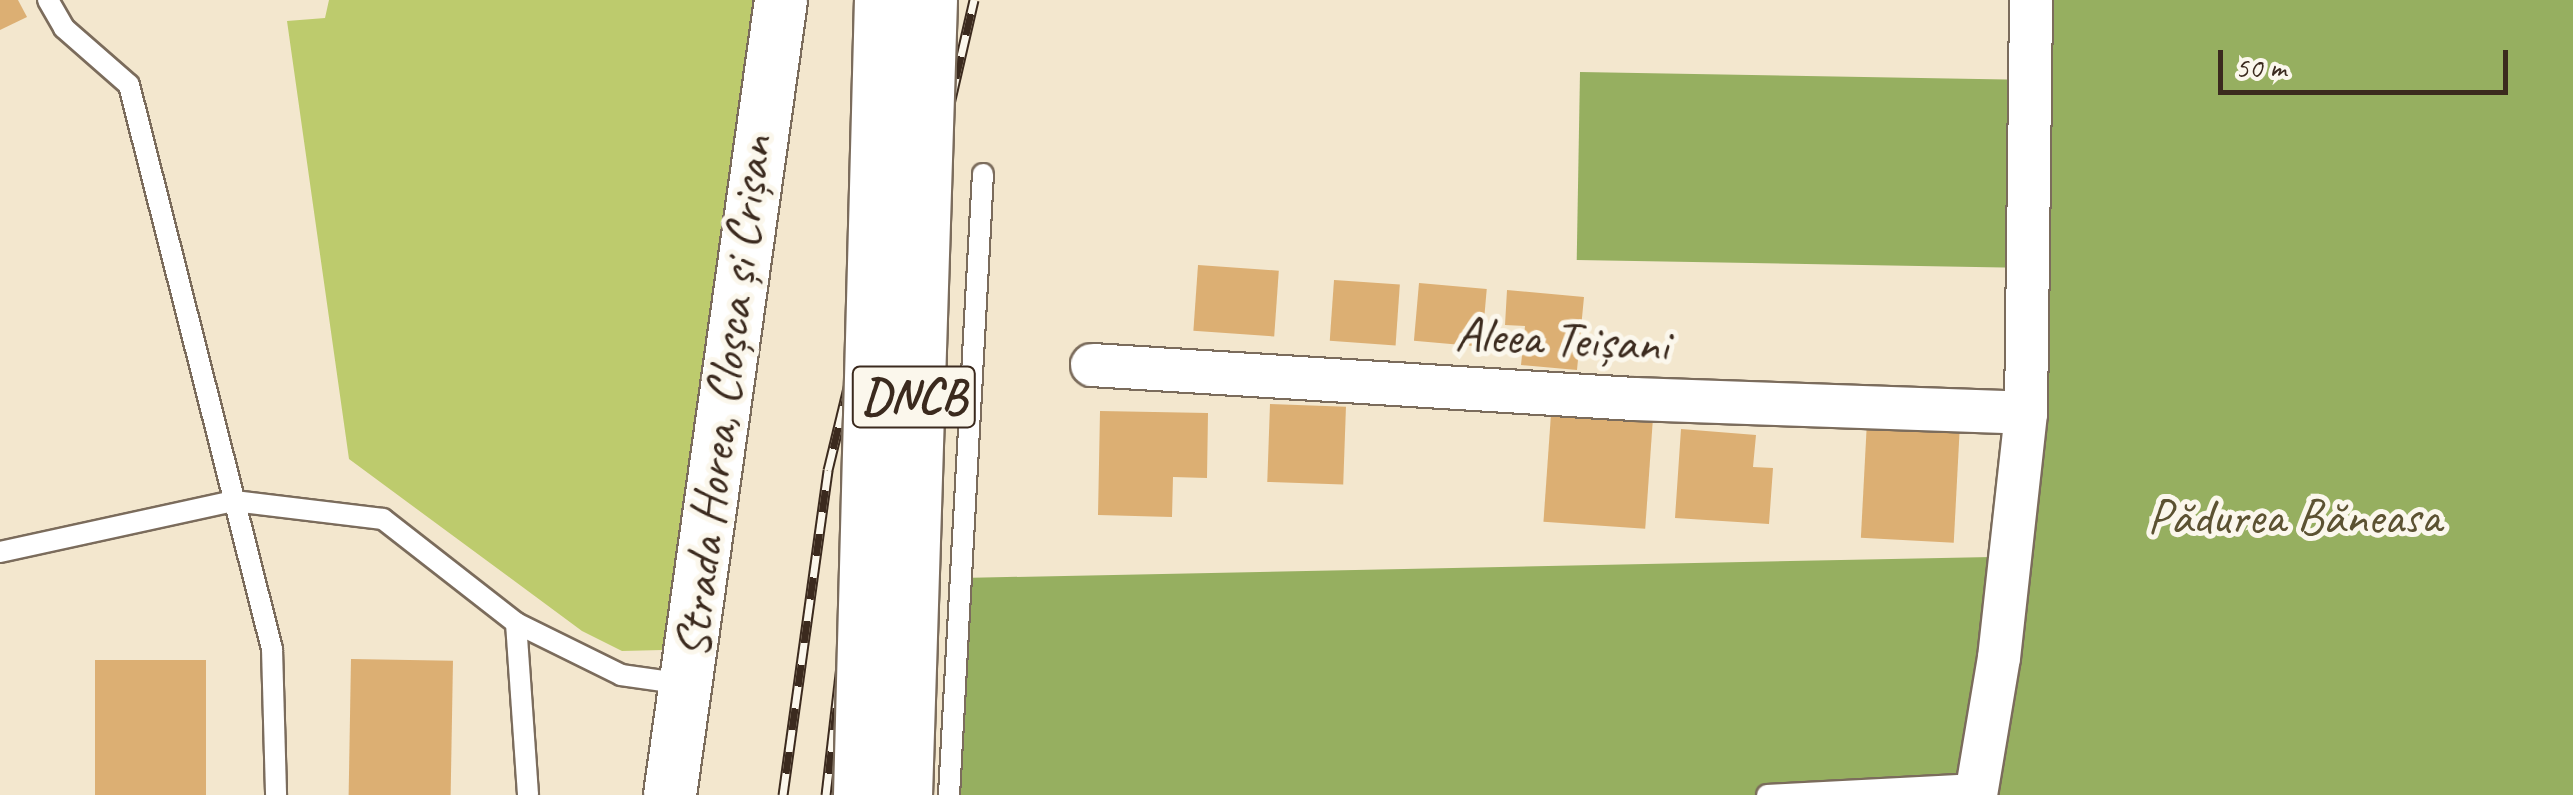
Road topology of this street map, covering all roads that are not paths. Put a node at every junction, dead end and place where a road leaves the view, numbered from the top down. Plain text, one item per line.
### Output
1 (48, 0) edge
2 (781, 0) edge
3 (882, 0) edge
4 (929, 0) edge
5 (2031, 0) edge
6 (983, 174) dead end
7 (1092, 364) dead end
8 (2026, 413) junction
9 (234, 501) junction
10 (0, 552) edge
11 (516, 623) junction
12 (686, 684) junction
13 (1976, 790) edge
14 (276, 795) edge
15 (528, 795) edge
16 (670, 795) edge
17 (860, 795) edge
18 (904, 795) edge
19 (950, 795) edge
20 (1766, 795) edge

1 - 9 lane
2 - 12 street, Strada Horea, Cloșca și Crișan
3 - 17 main road, DNCB, bridge
4 - 18 main road, DNCB, bridge
5 - 8 street
6 - 19 lane
7 - 8 street, Aleea Teișani
8 - 13 street
9 - 10 lane
9 - 11 lane
9 - 14 lane
11 - 12 lane
11 - 15 lane
12 - 16 street, Strada Horea, Cloșca și Crișan
13 - 20 lane

